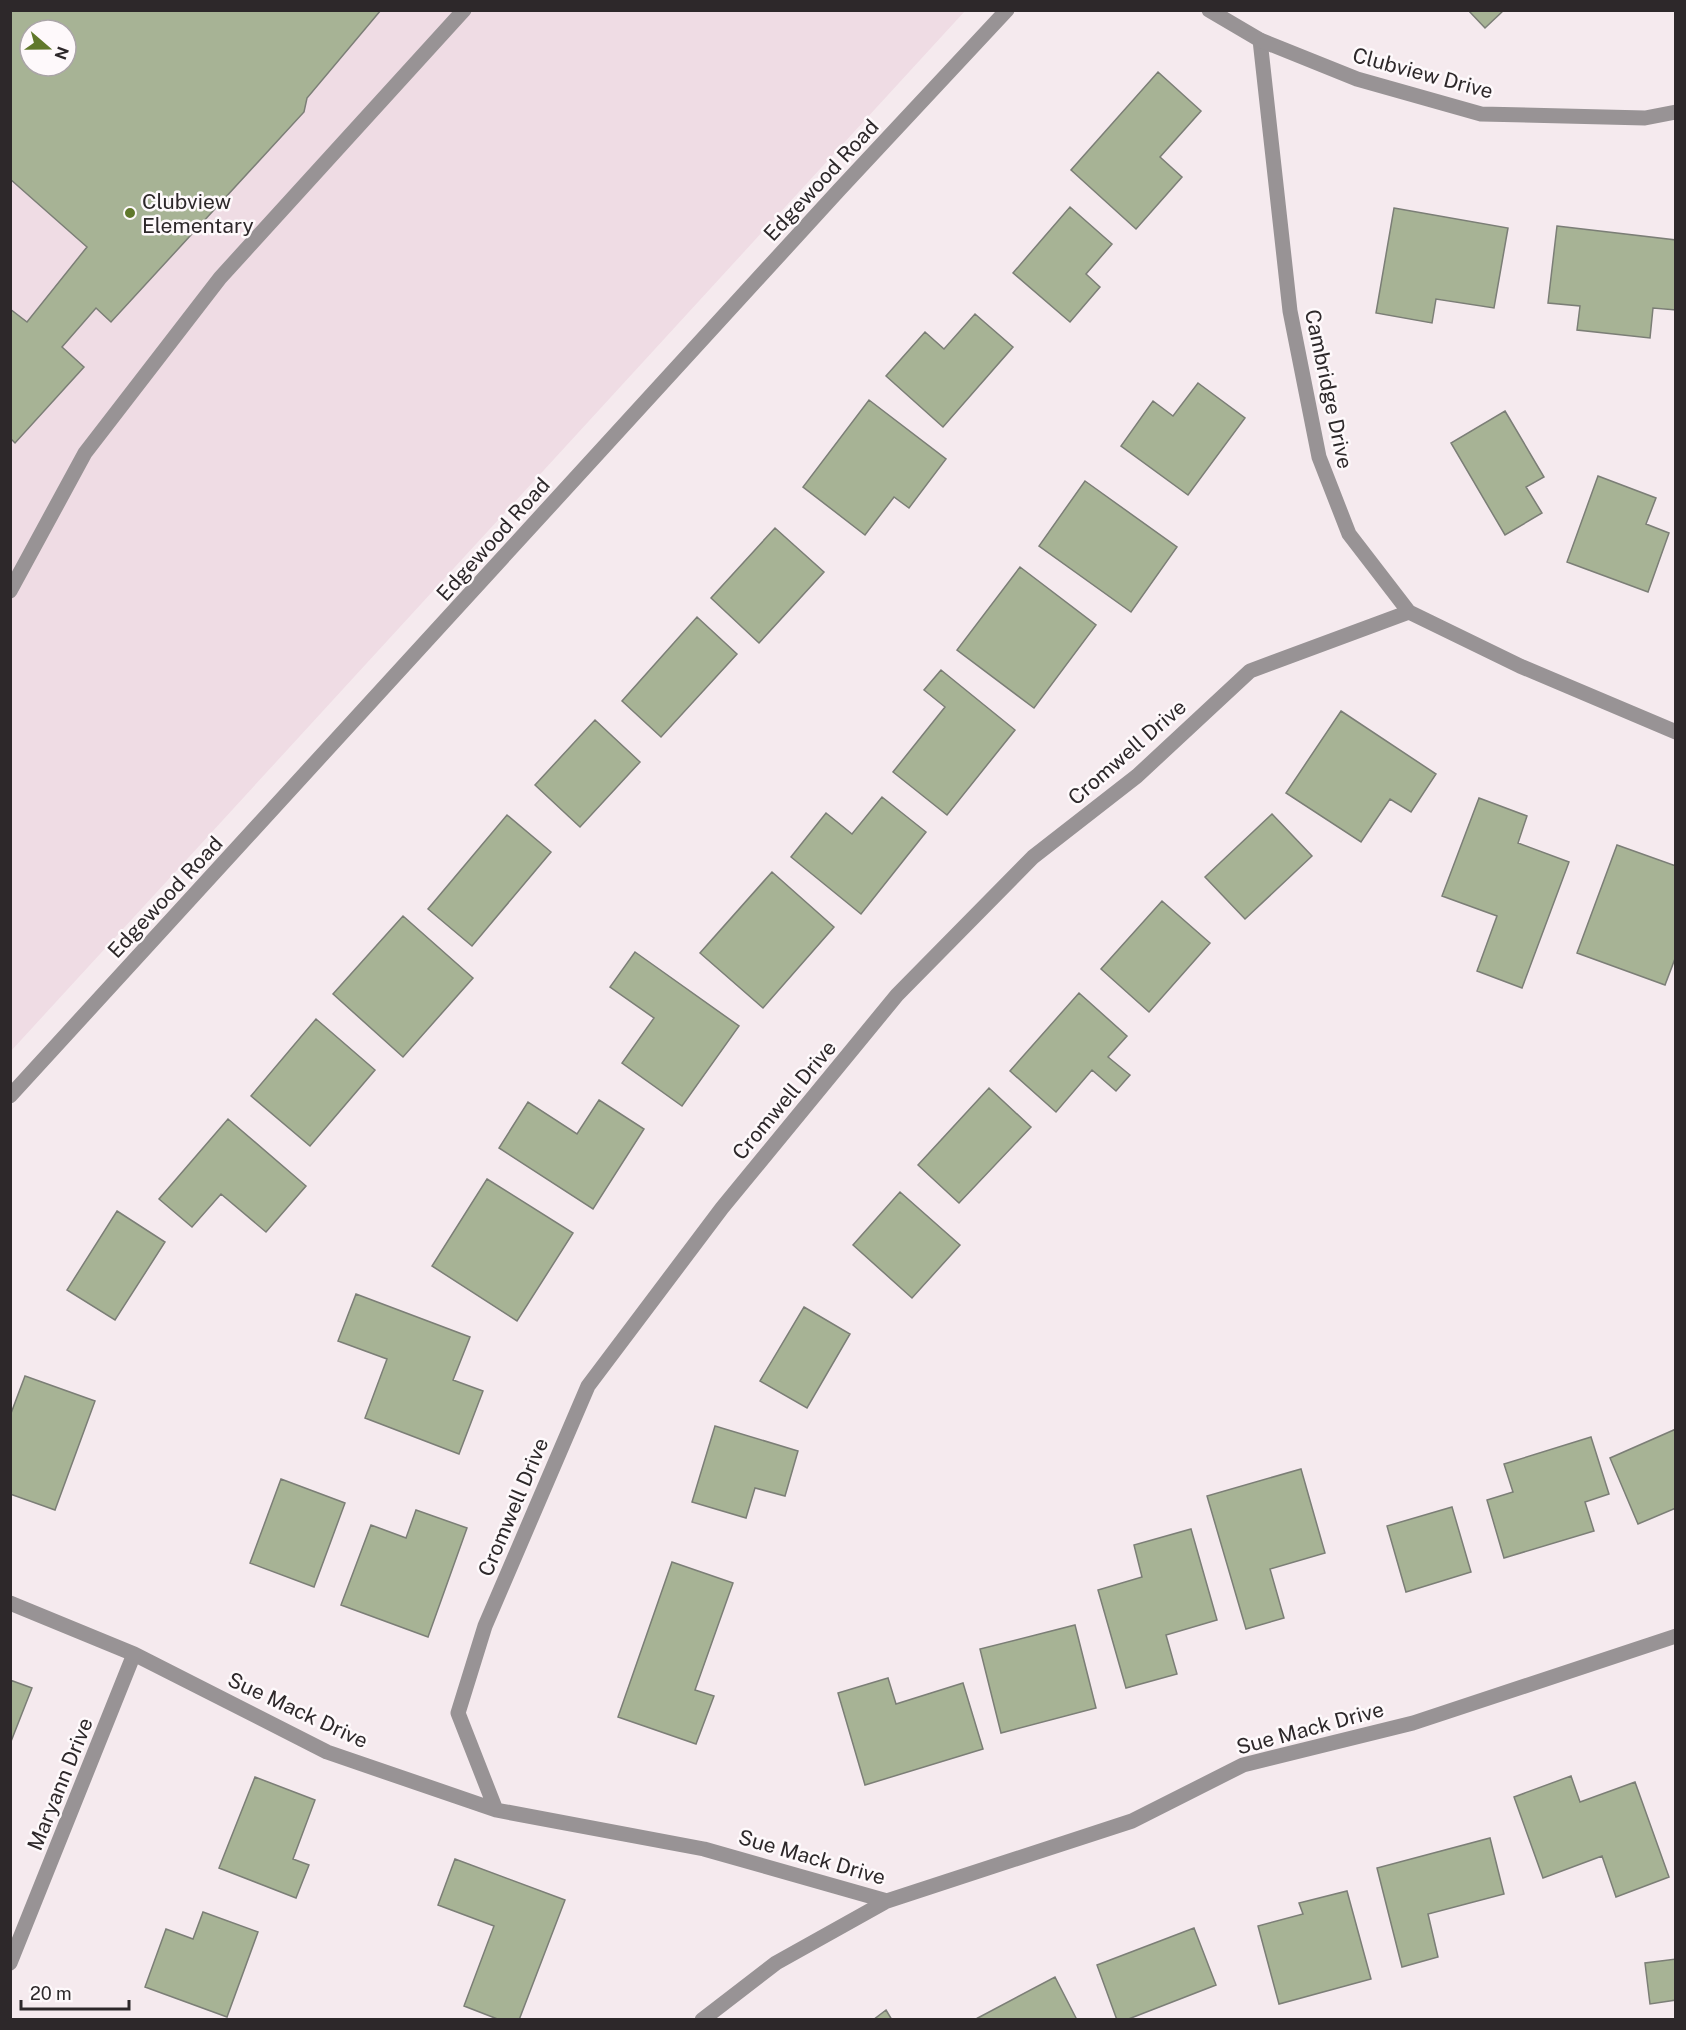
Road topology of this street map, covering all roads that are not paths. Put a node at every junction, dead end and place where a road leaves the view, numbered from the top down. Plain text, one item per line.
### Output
1 (464, 10) edge
2 (1007, 10) edge
3 (1209, 10) edge
4 (1260, 40) junction
5 (1676, 112) edge
6 (10, 591) edge
7 (1409, 612) junction
8 (1676, 732) edge
9 (10, 1096) edge
10 (10, 1604) edge
11 (1676, 1636) edge
12 (134, 1654) junction
13 (496, 1810) junction
14 (886, 1901) junction
15 (10, 1963) edge
16 (702, 2019) edge

1 - 6 street
2 - 9 street, Edgewood Road
3 - 4 street, Clubview Drive
4 - 5 street, Clubview Drive
4 - 7 street, Cambridge Drive
7 - 8 street, Cambridge Drive
7 - 13 street, Cromwell Drive
10 - 12 street, Sue Mack Drive
11 - 14 street, Sue Mack Drive
12 - 13 street, Sue Mack Drive
12 - 15 street, Maryann Drive
13 - 14 street, Sue Mack Drive
14 - 16 street

